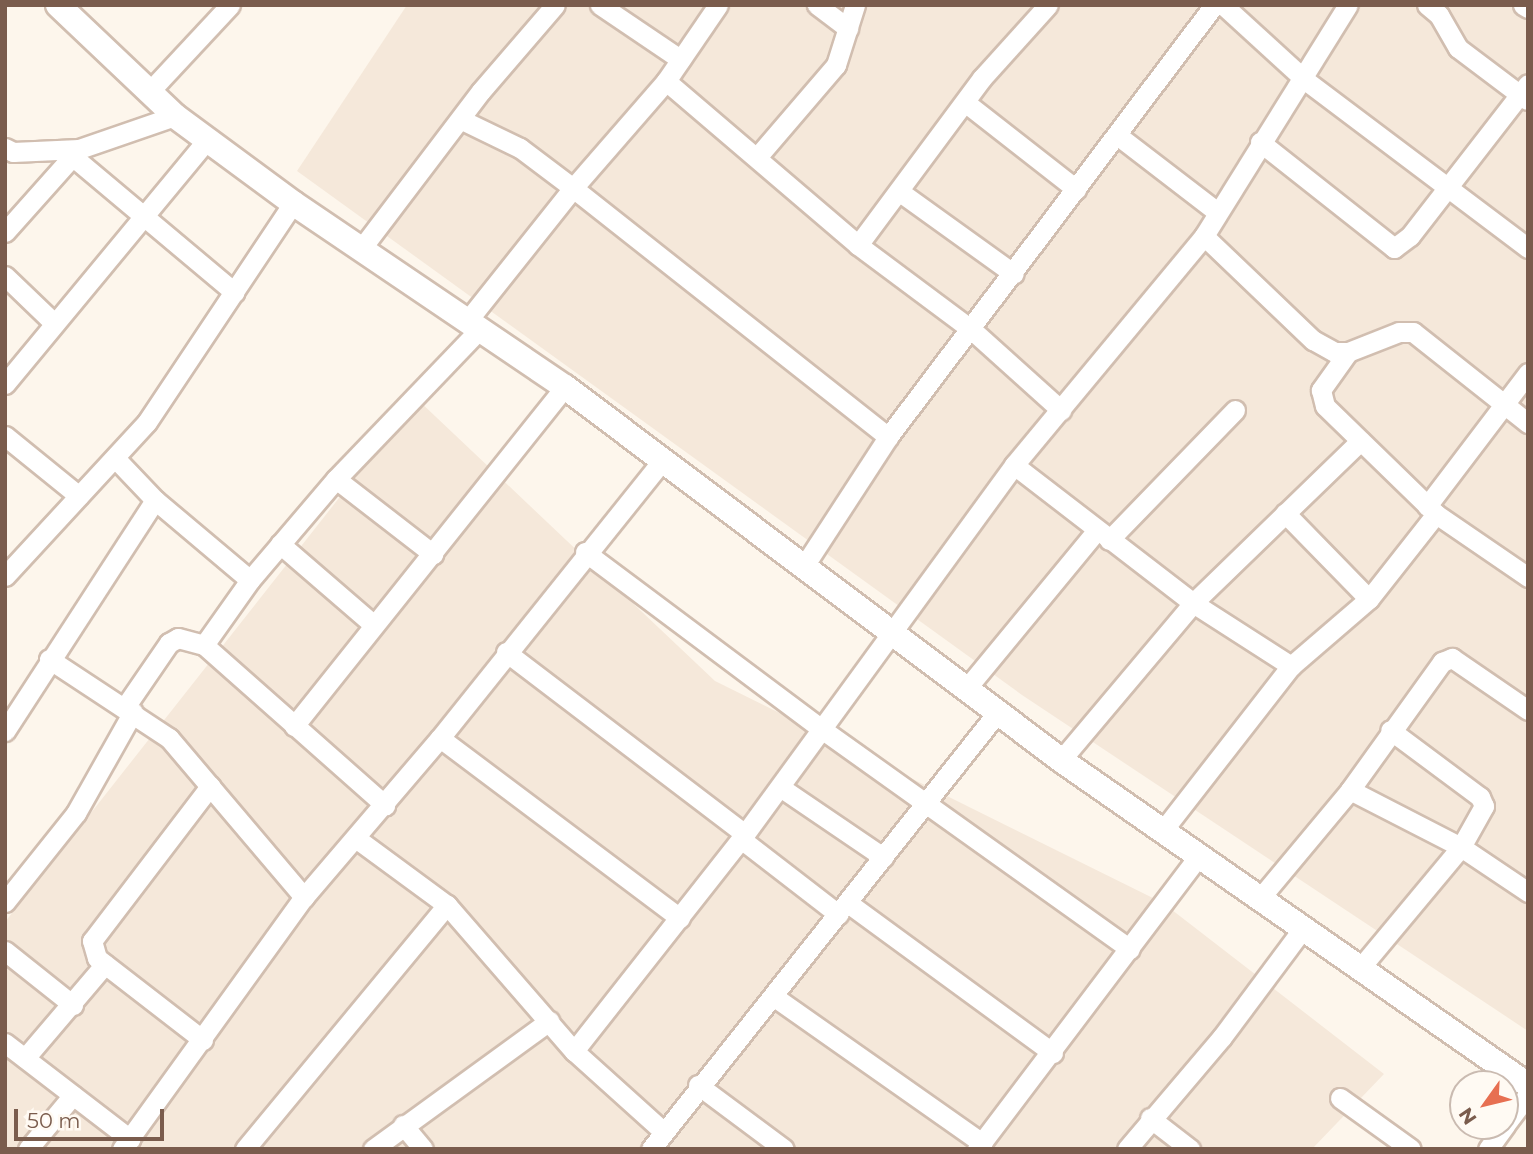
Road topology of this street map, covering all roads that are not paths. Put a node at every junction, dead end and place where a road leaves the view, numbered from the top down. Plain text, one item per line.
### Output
1 (58, 5) edge
2 (230, 5) edge
3 (555, 5) edge
4 (600, 5) edge
5 (718, 5) edge
6 (817, 5) edge
7 (855, 5) edge
8 (1048, 5) edge
9 (1214, 5) edge
10 (1223, 5) edge
11 (1348, 5) edge
12 (1427, 5) edge
13 (1523, 5) edge
14 (1528, 8) edge
15 (848, 28) junction
16 (680, 59) junction
17 (1305, 80) junction
18 (666, 81) junction
19 (149, 93) junction
20 (1525, 93) edge
21 (966, 103) junction
22 (175, 116) junction
23 (462, 120) junction
24 (1117, 135) junction
25 (207, 140) junction
26 (1260, 142) junction
27 (5, 148) edge
28 (76, 152) junction
29 (758, 156) junction
30 (1447, 187) junction
31 (573, 188) junction
32 (1076, 189) junction
33 (900, 192) junction
34 (293, 203) junction
35 (1216, 211) junction
36 (146, 214) junction
37 (5, 232) edge
38 (1204, 236) junction
39 (858, 245) junction
40 (1528, 248) edge
41 (361, 249) junction
42 (1014, 274) junction
43 (5, 276) edge
44 (234, 292) junction
45 (54, 323) junction
46 (474, 324) junction
47 (972, 330) junction
48 (1348, 352) junction
49 (1528, 373) edge
50 (5, 384) edge
51 (565, 387) junction
52 (1502, 405) junction
53 (1060, 410) junction
54 (1235, 410) dead end
55 (1528, 423) edge
56 (5, 436) edge
57 (888, 437) junction
58 (1360, 441) junction
59 (115, 458) junction
60 (663, 460) junction
61 (1014, 465) junction
62 (337, 479) junction
63 (79, 496) junction
64 (155, 500) junction
65 (1431, 510) junction
66 (1285, 513) junction
67 (1103, 535) junction
68 (280, 544) junction
69 (586, 552) junction
70 (433, 554) junction
71 (9, 565) edge
72 (804, 566) junction
73 (1528, 577) edge
74 (250, 580) junction
75 (1369, 599) junction
76 (1193, 603) junction
77 (374, 625) junction
78 (893, 635) junction
79 (204, 645) junction
80 (506, 652) junction
81 (49, 659) junction
82 (1291, 666) junction
83 (966, 689) junction
84 (129, 709) junction
85 (1528, 710) edge
86 (996, 713) junction
87 (294, 726) junction
88 (823, 730) junction
89 (1390, 730) junction
90 (5, 731) edge
91 (440, 738) junction
92 (1061, 760) junction
93 (210, 786) junction
94 (780, 787) junction
95 (1350, 790) junction
96 (926, 802) junction
97 (386, 804) junction
98 (1164, 829) junction
99 (743, 837) junction
100 (357, 839) junction
101 (1461, 847) junction
102 (1199, 855) junction
103 (883, 857) junction
104 (1528, 892) edge
105 (303, 897) junction
106 (1261, 897) junction
107 (5, 902) edge
108 (447, 905) junction
109 (843, 909) junction
110 (680, 918) junction
111 (1304, 927) junction
112 (1130, 949) junction
113 (5, 951) edge
114 (105, 964) junction
115 (1361, 967) junction
116 (774, 996) junction
117 (73, 1004) junction
118 (549, 1021) junction
119 (203, 1040) junction
120 (5, 1043) edge
121 (574, 1051) junction
122 (1053, 1052) junction
123 (25, 1058) junction
124 (698, 1085) junction
125 (1528, 1085) edge
126 (73, 1095) junction
127 (1340, 1098) dead end
128 (1150, 1118) junction
129 (403, 1125) junction
130 (664, 1132) junction
131 (126, 1144) edge
132 (979, 1146) edge
133 (778, 1147) edge
134 (28, 1149) edge
135 (245, 1149) edge
136 (373, 1149) edge
137 (423, 1149) edge
138 (651, 1149) edge
139 (1127, 1149) edge
140 (1190, 1149) edge
141 (1411, 1149) edge

1 - 19 street
2 - 19 street
3 - 23 street
4 - 16 street
5 - 16 street
6 - 15 street
7 - 15 street
8 - 21 street
9 - 24 street
10 - 17 street
11 - 17 street
12 - 20 street
13 - 14 street
15 - 29 street
16 - 18 street
17 - 26 street
17 - 30 street
18 - 29 street
18 - 31 street
19 - 22 street
20 - 30 street
21 - 32 street
21 - 33 street
22 - 25 street
22 - 28 street
23 - 31 street
23 - 41 street
24 - 32 street
24 - 35 street
25 - 34 street
25 - 36 street
26 - 30 street
26 - 35 street
27 - 28 street
28 - 36 street
28 - 37 street
29 - 39 street
30 - 40 street
31 - 46 street
31 - 57 street
32 - 42 street
33 - 39 street
33 - 42 street
34 - 41 street
34 - 44 street
35 - 38 street
36 - 44 street
36 - 45 street
38 - 48 street
38 - 53 street
39 - 47 street
41 - 46 street
42 - 47 street
43 - 45 street
44 - 59 street
45 - 50 street
46 - 51 street
46 - 62 street
47 - 53 street
47 - 57 street
48 - 52 street
48 - 58 street
49 - 52 street
51 - 60 street
51 - 70 street
52 - 55 street
52 - 65 street
53 - 61 street
54 - 67 street
56 - 63 street
57 - 72 street
58 - 65 street
58 - 66 street
59 - 63 street
59 - 64 street
60 - 69 street
60 - 72 street
61 - 67 street
61 - 78 street
62 - 68 street
62 - 70 street
63 - 71 street
64 - 74 street
64 - 81 street
65 - 73 street
65 - 75 street
66 - 75 street
66 - 76 street
67 - 76 street
67 - 83 street
68 - 74 street
68 - 77 street
69 - 80 street
69 - 88 street
70 - 77 street
72 - 78 street
74 - 79 street
75 - 82 street
76 - 82 street
76 - 92 street
77 - 87 street
78 - 83 street
78 - 88 street
79 - 84 street
79 - 87 street
80 - 91 street
80 - 99 street
81 - 84 street
81 - 90 street
82 - 98 street
83 - 86 street
84 - 93 street
84 - 107 street
85 - 89 street
86 - 92 street
86 - 96 street
87 - 97 street
88 - 94 street
88 - 96 street
89 - 95 street
89 - 101 street
91 - 97 street
91 - 110 street
92 - 98 street
93 - 105 street
93 - 114 street
94 - 99 street
94 - 103 street
95 - 101 street
95 - 106 street
96 - 103 street
96 - 112 street
97 - 100 street
98 - 102 street
99 - 109 street
99 - 110 street
100 - 105 street
100 - 108 street
101 - 104 street
101 - 115 street
102 - 106 street
102 - 112 street
103 - 109 street
105 - 119 street
106 - 111 street
108 - 118 street
108 - 135 street
109 - 116 street
109 - 122 street
110 - 121 street
111 - 115 street
111 - 128 street
112 - 122 street
113 - 117 street
114 - 117 street
114 - 119 street
115 - 125 street
116 - 124 street
116 - 132 street
117 - 123 street
118 - 121 street
118 - 129 street
119 - 131 street
120 - 123 street
121 - 130 street
122 - 132 street
123 - 126 street
124 - 130 street
124 - 133 street
126 - 131 street
126 - 134 street
127 - 141 street
128 - 139 street
128 - 140 street
129 - 136 street
129 - 137 street
130 - 138 street

